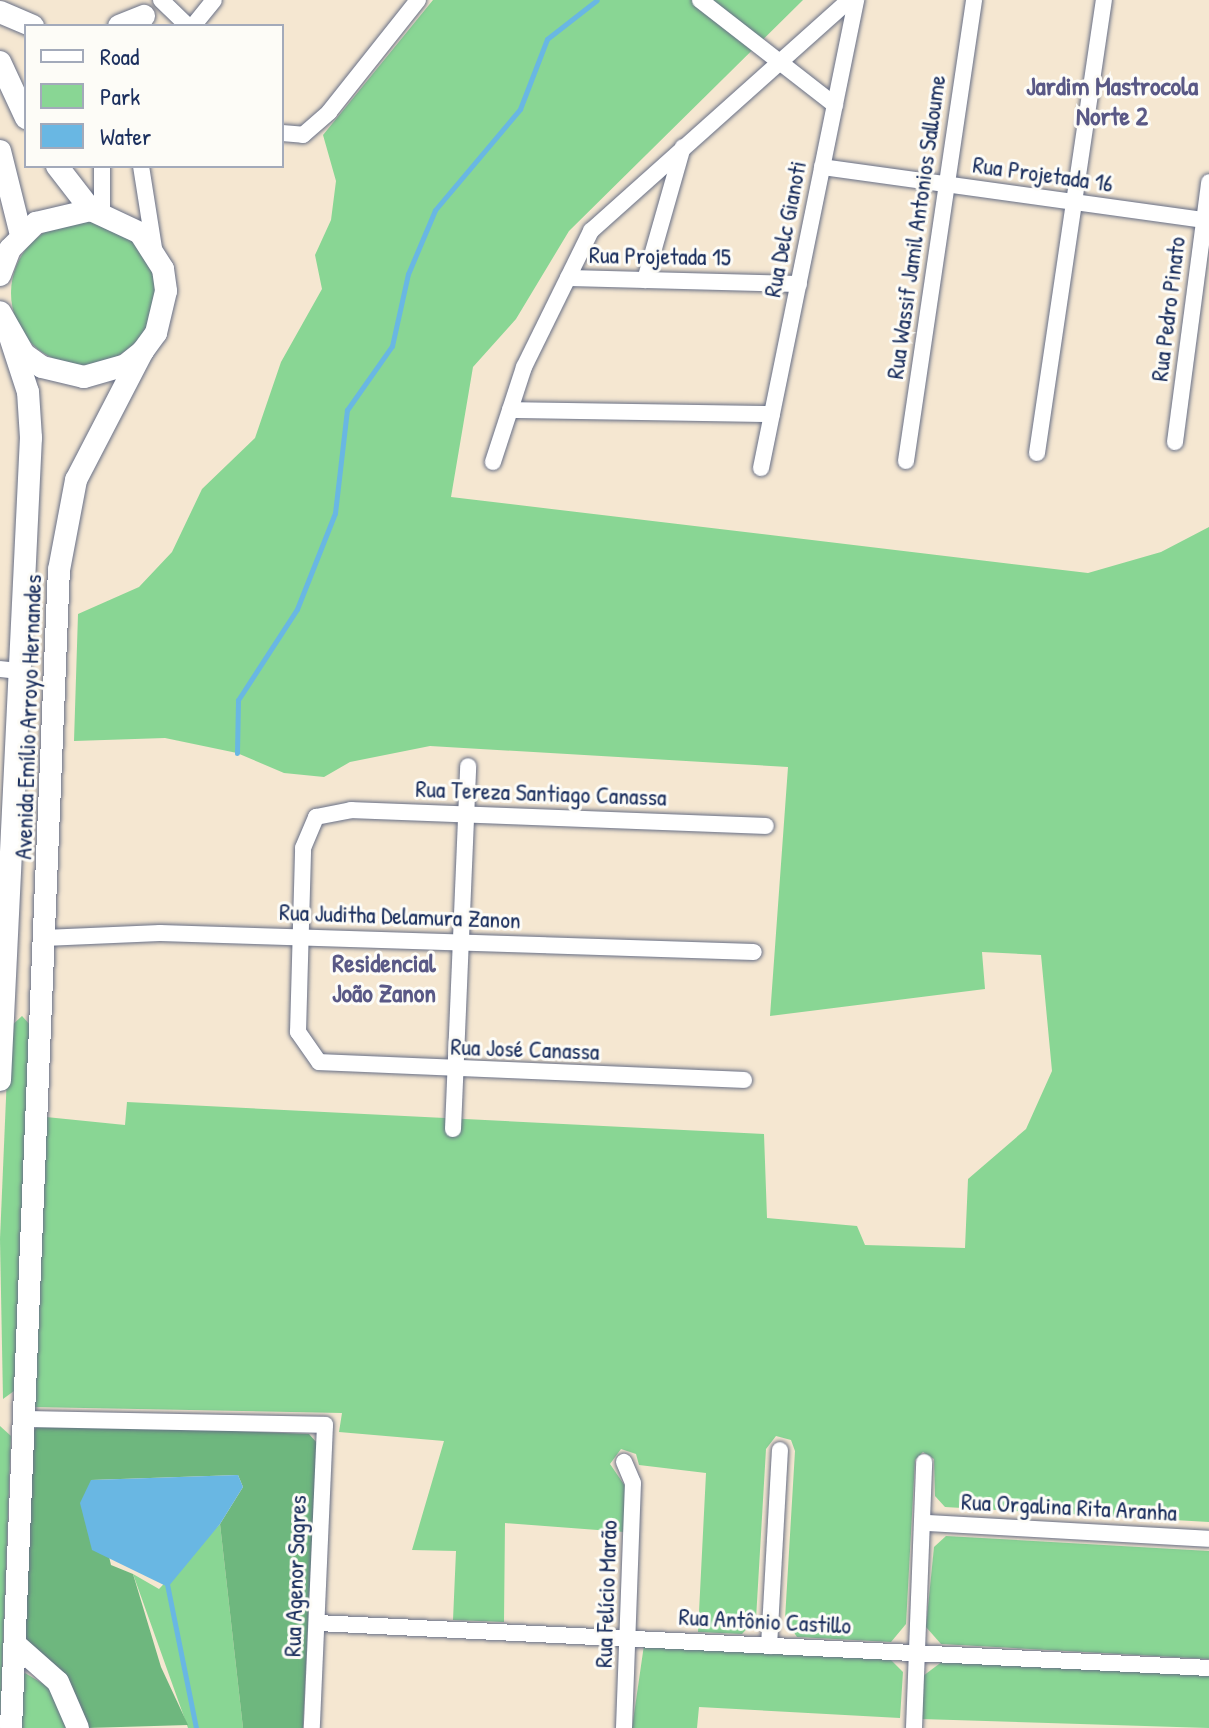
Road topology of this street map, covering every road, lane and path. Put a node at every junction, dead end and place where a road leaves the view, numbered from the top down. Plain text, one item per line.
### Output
1 (214, 0) edge
2 (418, 0) edge
3 (700, 0) edge
4 (849, 0) edge
5 (856, 0) edge
6 (974, 0) edge
7 (1104, 0) edge
8 (150, 10) edge
9 (0, 12) edge
10 (28, 24) edge
11 (123, 24) edge
12 (186, 24) edge
13 (193, 24) edge
14 (776, 59) junction
15 (0, 62) edge
16 (835, 105) junction
17 (24, 114) edge
18 (284, 133) edge
19 (683, 145) junction
20 (0, 151) edge
21 (822, 167) junction
22 (59, 168) edge
23 (102, 168) edge
24 (141, 168) edge
25 (1209, 182) edge
26 (947, 185) junction
27 (1070, 202) junction
28 (96, 211) junction
29 (1206, 221) edge
30 (21, 235) junction
31 (154, 249) junction
32 (1, 269) edge
33 (568, 278) junction
34 (645, 280) junction
35 (799, 284) junction
36 (0, 312) edge
37 (10, 337) junction
38 (143, 351) junction
39 (510, 410) junction
40 (772, 414) junction
41 (1175, 442) dead end
42 (1037, 453) dead end
43 (906, 461) dead end
44 (493, 462) dead end
45 (761, 468) dead end
46 (10, 670) edge
47 (55, 672) junction
48 (468, 766) dead end
49 (466, 814) junction
50 (766, 826) dead end
51 (300, 937) junction
52 (44, 938) junction
53 (461, 942) junction
54 (754, 952) dead end
55 (41, 1006) junction
56 (2, 1009) edge
57 (455, 1070) junction
58 (0, 1080) edge
59 (744, 1080) dead end
60 (453, 1129) dead end
61 (11, 1418) edge
62 (780, 1450) dead end
63 (624, 1462) dead end
64 (924, 1462) dead end
65 (927, 1523) junction
66 (1209, 1539) edge
67 (318, 1623) junction
68 (630, 1637) junction
69 (15, 1644) junction
70 (769, 1646) junction
71 (918, 1652) junction
72 (1209, 1668) edge
73 (11, 1728) edge
74 (78, 1728) edge
75 (312, 1728) edge
76 (624, 1728) edge
77 (914, 1728) edge

1 - 13 street
2 - 18 street
3 - 14 street
4 - 14 street
5 - 16 street, Rua Delc Gianoti
6 - 26 street, Rua Wassif Jamil Antonios Salloume
7 - 27 street
8 - 11 main road
8 - 12 street
9 - 10 main road
14 - 16 street
14 - 19 street
15 - 17 main road
16 - 21 street, Rua Delc Gianoti
19 - 33 street
19 - 34 street
20 - 30 main road
21 - 26 street, Rua Projetada 16
21 - 35 street, Rua Delc Gianoti
22 - 28 main road
23 - 28 street
24 - 31 street
25 - 29 street, Rua Pedro Pinato
26 - 27 street, Rua Projetada 16
26 - 43 street, Rua Wassif Jamil Antonios Salloume
27 - 29 street, Rua Projetada 16
27 - 42 street
28 - 30 main road
28 - 31 main road
29 - 41 street, Rua Pedro Pinato
30 - 32 main road
31 - 38 main road, Avenida Emílio Arroyo Hernandes
33 - 34 street, Rua Projetada 15
33 - 39 street
34 - 35 street, Rua Projetada 15
35 - 40 street, Rua Delc Gianoti
36 - 37 main road, Avenida Emílio Arroyo Hernandes
37 - 38 main road
37 - 46 main road, Avenida Emílio Arroyo Hernandes
38 - 47 main road, Avenida Emílio Arroyo Hernandes
39 - 40 street
39 - 44 street
40 - 45 street, Rua Delc Gianoti
46 - 47 main road
46 - 56 main road, Avenida Emílio Arroyo Hernandes
47 - 52 main road, Avenida Emílio Arroyo Hernandes
48 - 49 street
49 - 50 street, Rua Tereza Santiago Canassa
49 - 51 street, Rua Tereza Santiago Canassa
49 - 53 street
51 - 52 street, Rua Juditha Delamura Zanon
51 - 53 street, Rua Juditha Delamura Zanon
51 - 57 street, Rua José Canassa
52 - 55 main road, Avenida Emílio Arroyo Hernandes
53 - 54 street, Rua Juditha Delamura Zanon
53 - 57 street
55 - 56 main road
55 - 61 main road, Avenida Emílio Arroyo Hernandes
56 - 58 main road, Avenida Emílio Arroyo Hernandes
57 - 59 street, Rua José Canassa
57 - 60 street
61 - 67 street, Rua Agenor Sagres
61 - 69 main road, Avenida Emílio Arroyo Hernandes
62 - 70 street
63 - 68 street, Rua Felício Marão
64 - 65 street
65 - 66 street, Rua Orgalina Rita Aranha
65 - 71 street
67 - 68 street, Rua Antônio Castillo
67 - 75 street, Rua Agenor Sagres
68 - 70 street, Rua Antônio Castillo
68 - 76 street, Rua Felício Marão
69 - 73 main road, Avenida Emílio Arroyo Hernandes
69 - 74 main road
70 - 71 street, Rua Antônio Castillo
71 - 72 street, Rua Antônio Castillo
71 - 77 street

